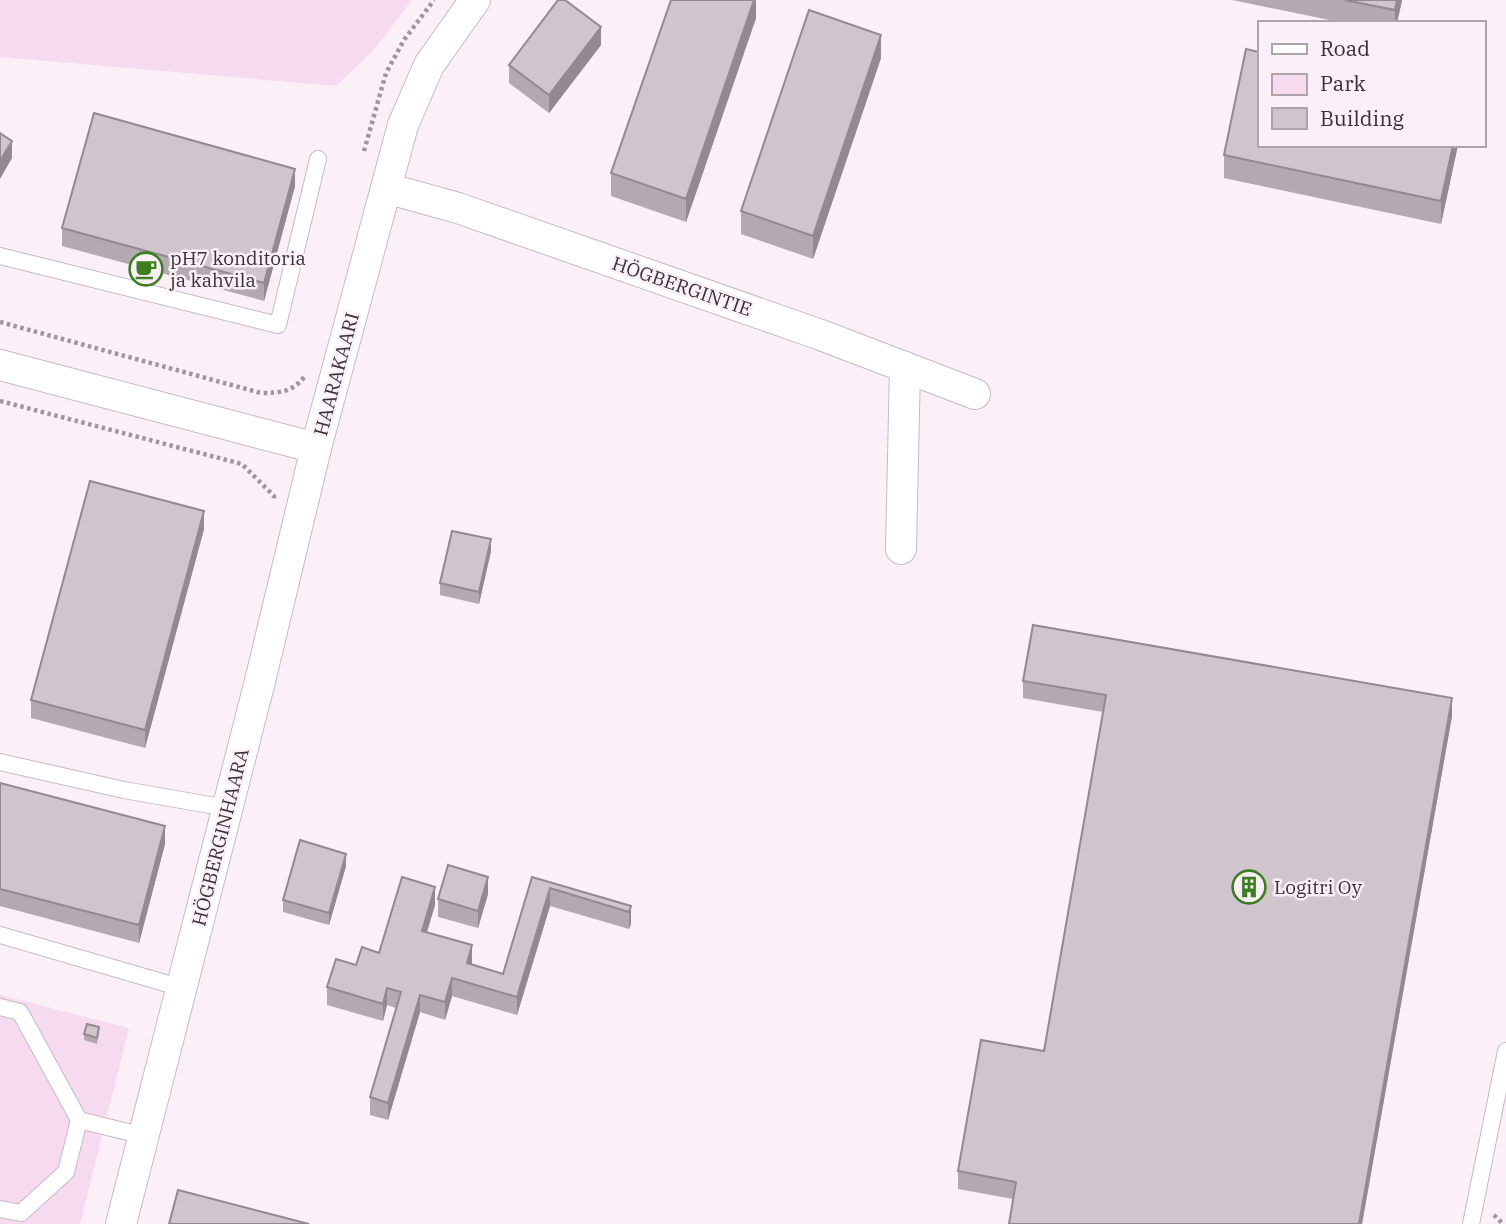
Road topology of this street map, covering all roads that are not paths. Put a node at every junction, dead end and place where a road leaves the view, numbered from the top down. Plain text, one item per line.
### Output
1 (475, 0) edge
2 (318, 159) dead end
3 (386, 188) junction
4 (0, 256) edge
5 (0, 365) edge
6 (905, 367) junction
7 (975, 394) dead end
8 (316, 448) junction
9 (901, 549) dead end
10 (0, 762) edge
11 (227, 808) junction
12 (0, 935) edge
13 (182, 988) junction
14 (0, 1007) edge
15 (1506, 1051) edge
16 (79, 1119) junction
17 (144, 1136) junction
18 (0, 1209) edge
19 (121, 1224) edge
20 (1471, 1224) edge

1 - 3 street, HAARAKAARI
2 - 4 lane
3 - 6 street, HÖGBERGINTIE
3 - 8 street, HAARAKAARI
5 - 8 street, HAARAKAARI
6 - 7 street, HÖGBERGINTIE
6 - 9 street
8 - 11 street, HÖGBERGINHAARA
10 - 11 lane
11 - 13 street, HÖGBERGINHAARA
12 - 13 lane
13 - 17 street, HÖGBERGINHAARA
14 - 16 lane
15 - 20 lane
16 - 17 lane
16 - 18 lane
17 - 19 street, HÖGBERGINHAARA

